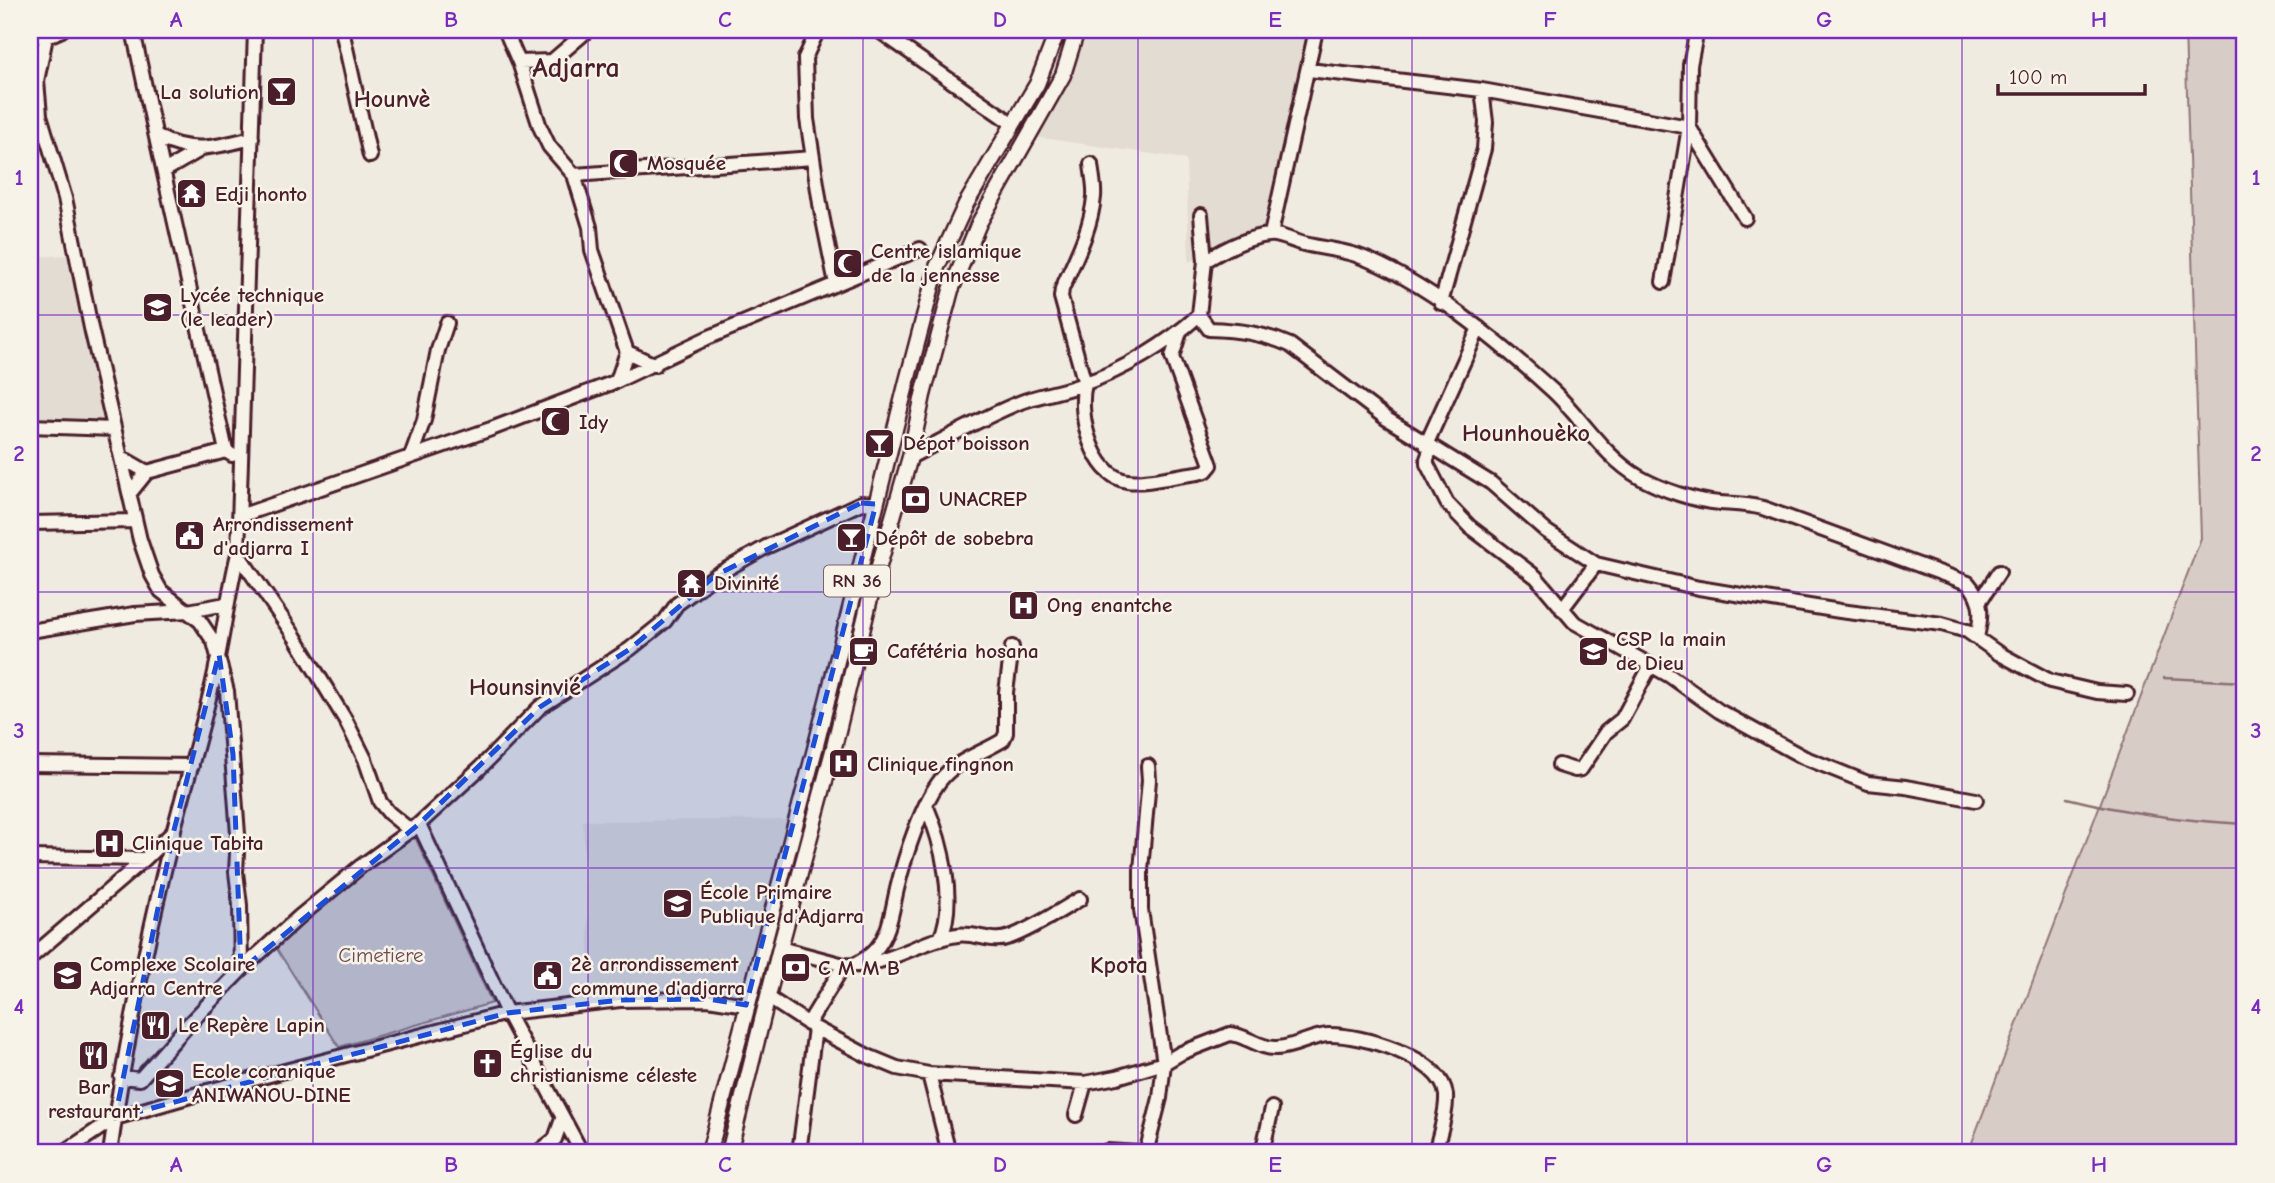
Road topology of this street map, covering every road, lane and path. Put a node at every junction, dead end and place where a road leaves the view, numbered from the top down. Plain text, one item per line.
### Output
1 (62, 30) edge
2 (133, 30) edge
3 (255, 30) edge
4 (342, 30) edge
5 (505, 30) edge
6 (588, 30) edge
7 (818, 30) edge
8 (878, 30) edge
9 (1058, 30) edge
10 (1077, 30) edge
11 (1316, 30) edge
12 (1697, 30) edge
13 (30, 35) edge
14 (46, 37) junction
15 (519, 62) junction
16 (1309, 70) junction
17 (1482, 90) junction
18 (30, 100) edge
19 (40, 115) junction
20 (1013, 124) junction
21 (1689, 127) junction
22 (156, 136) junction
23 (253, 138) junction
24 (201, 150) junction
25 (370, 156) dead end
26 (813, 158) junction
27 (1091, 164) dead end
28 (164, 171) junction
29 (574, 175) junction
30 (1201, 215) dead end
31 (1745, 218) dead end
32 (1270, 234) junction
33 (920, 249) dead end
34 (1205, 261) junction
35 (1663, 282) dead end
36 (836, 284) junction
37 (1441, 303) junction
38 (1199, 315) junction
39 (447, 323) dead end
40 (1479, 328) junction
41 (1180, 332) junction
42 (627, 352) junction
43 (655, 365) junction
44 (617, 381) junction
45 (1085, 384) junction
46 (30, 426) edge
47 (114, 429) junction
48 (1429, 446) junction
49 (226, 451) junction
50 (411, 456) junction
51 (121, 457) junction
52 (910, 457) junction
53 (241, 461) junction
54 (147, 472) junction
55 (130, 493) junction
56 (876, 505) junction
57 (240, 516) junction
58 (135, 521) junction
59 (30, 523) edge
60 (238, 554) junction
61 (1596, 564) junction
62 (1999, 572) dead end
63 (161, 592) junction
64 (1980, 601) junction
65 (226, 604) junction
66 (1562, 609) junction
67 (188, 611) junction
68 (135, 614) junction
69 (30, 631) edge
70 (1977, 637) junction
71 (1012, 647) dead end
72 (219, 654) junction
73 (1651, 665) junction
74 (2127, 694) dead end
75 (30, 764) edge
76 (1559, 765) dead end
77 (192, 766) junction
78 (1148, 766) dead end
79 (1976, 800) dead end
80 (926, 805) junction
81 (415, 827) junction
82 (174, 830) junction
83 (30, 857) edge
84 (145, 859) junction
85 (1080, 899) dead end
86 (940, 939) junction
87 (780, 948) junction
88 (36, 949) edge
89 (30, 958) edge
90 (849, 965) junction
91 (241, 970) junction
92 (769, 998) junction
93 (746, 1005) junction
94 (507, 1013) junction
95 (812, 1026) junction
96 (1164, 1063) junction
97 (929, 1074) junction
98 (121, 1077) junction
99 (1084, 1083) junction
100 (1272, 1108) dead end
101 (1076, 1115) dead end
102 (115, 1118) junction
103 (562, 1119) junction
104 (1107, 1151) dead end
105 (63, 1153) edge
106 (110, 1153) edge
107 (537, 1153) edge
108 (582, 1153) edge
109 (709, 1153) edge
110 (729, 1153) edge
111 (799, 1153) edge
112 (949, 1153) edge
113 (1139, 1153) edge
114 (1146, 1153) edge
115 (1262, 1153) edge
116 (1436, 1153) edge

1 - 14 street
2 - 22 street
3 - 23 street
4 - 25 street
5 - 15 street
6 - 15 street
7 - 26 street
8 - 20 street
9 - 20 main road, RN 36
10 - 52 main road, RN 36
11 - 16 street
12 - 21 street
13 - 14 street
14 - 19 street
15 - 29 street
16 - 17 street
16 - 32 street
17 - 21 street
17 - 37 street
18 - 19 street
19 - 47 street
20 - 56 main road, RN 36
21 - 31 street
21 - 35 street
22 - 24 street
22 - 28 street
23 - 24 street
23 - 53 street
24 - 28 street
26 - 29 street
26 - 36 street
27 - 45 street
28 - 49 street
29 - 42 street
30 - 34 street
32 - 34 street
32 - 37 street
33 - 36 street
34 - 38 street
36 - 43 street
37 - 40 street
38 - 41 street
38 - 48 street
39 - 50 street
40 - 48 street
40 - 64 street
41 - 45 street
41 - 45 street
42 - 43 street
42 - 44 street
43 - 44 street
44 - 50 street
45 - 52 street
46 - 47 street
47 - 51 street
48 - 61 street
48 - 66 street
49 - 53 street
49 - 54 street
50 - 57 street
51 - 54 street
51 - 55 street
52 - 87 main road, RN 36
53 - 57 street
54 - 55 street
55 - 58 street
56 - 81 street
56 - 93 main road, RN 36
57 - 60 street
58 - 59 street
58 - 63 street
60 - 65 street
60 - 81 street
61 - 66 street
61 - 70 street
62 - 64 street
63 - 67 street
63 - 68 street
64 - 70 street
65 - 67 street
65 - 72 street
66 - 73 street
67 - 68 street
67 - 72 street
68 - 69 street
70 - 74 street
71 - 80 street
72 - 77 street
72 - 91 street
73 - 76 street
73 - 79 street
75 - 77 street
77 - 82 street
78 - 96 street
80 - 86 street
80 - 90 street
81 - 91 street
81 - 94 street
82 - 84 street
82 - 98 street
83 - 84 street
84 - 88 street
85 - 86 street
86 - 90 street
87 - 90 street
87 - 92 main road, RN 36
88 - 89 street
90 - 95 street
91 - 98 street
92 - 95 street
92 - 110 main road, RN 36
93 - 94 street
93 - 109 main road, RN 36
94 - 102 street
94 - 103 street
95 - 97 street
95 - 111 street
96 - 99 street
96 - 114 street
96 - 116 street
97 - 99 street
97 - 112 street
98 - 102 street
99 - 101 street
100 - 115 street
102 - 105 street
102 - 106 street
103 - 107 street
103 - 108 street
104 - 113 street

